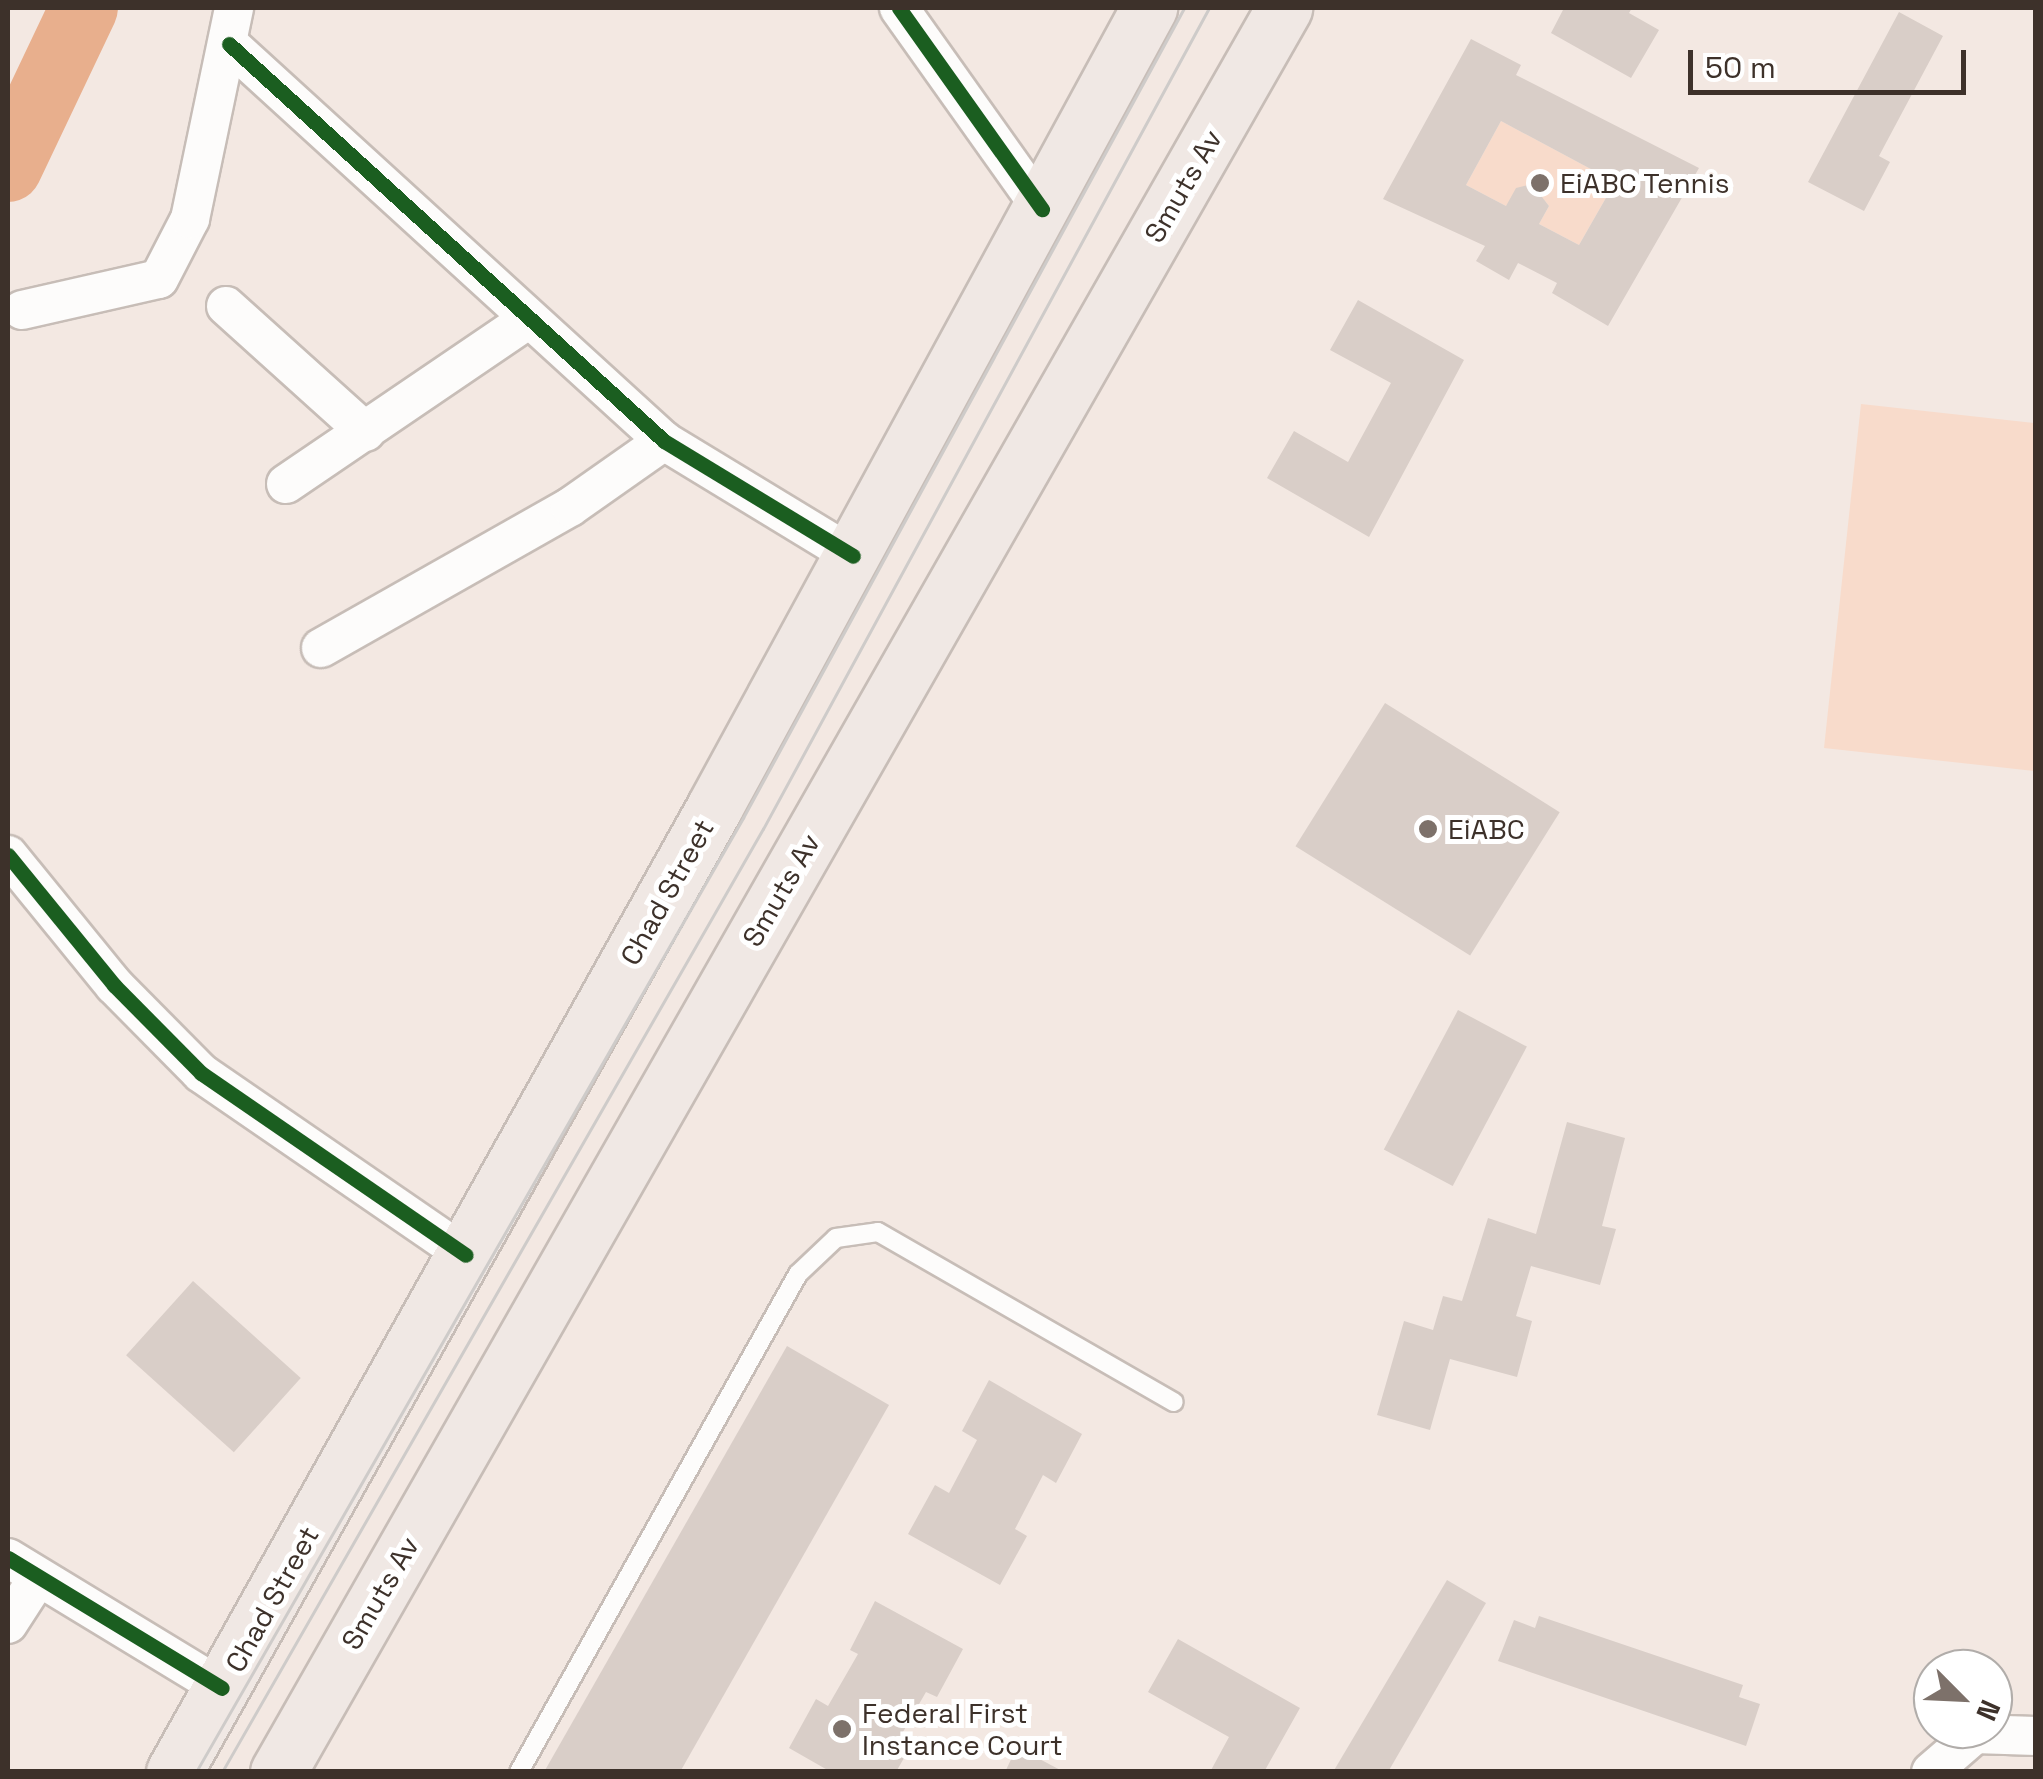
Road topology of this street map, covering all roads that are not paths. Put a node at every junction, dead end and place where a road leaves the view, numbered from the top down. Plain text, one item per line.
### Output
1 (899, 8) edge
2 (1150, 8) edge
3 (1284, 8) edge
4 (232, 26) edge
5 (1042, 208) junction
6 (226, 306) dead end
7 (22, 310) dead end
8 (526, 321) junction
9 (366, 432) junction
10 (664, 441) junction
11 (286, 484) dead end
12 (853, 556) junction
13 (321, 648) dead end
14 (8, 855) edge
15 (466, 1255) junction
16 (1174, 1402) dead end
17 (22, 1569) edge
18 (8, 1624) edge
19 (222, 1688) junction
20 (2036, 1736) edge
21 (174, 1772) edge
22 (278, 1772) edge
23 (518, 1772) edge
24 (1931, 1772) edge

1 - 5 street
2 - 5 main road, Chad Street
3 - 22 main road, Smuts Av
4 - 7 street
4 - 8 street
5 - 12 main road, Chad Street
6 - 9 street
8 - 9 street
8 - 10 street
9 - 11 street
10 - 12 street
10 - 13 street
12 - 15 main road, Chad Street
14 - 15 street
15 - 19 main road, Chad Street
16 - 23 lane
17 - 18 street
17 - 19 street
19 - 21 main road, Chad Street
20 - 24 street

